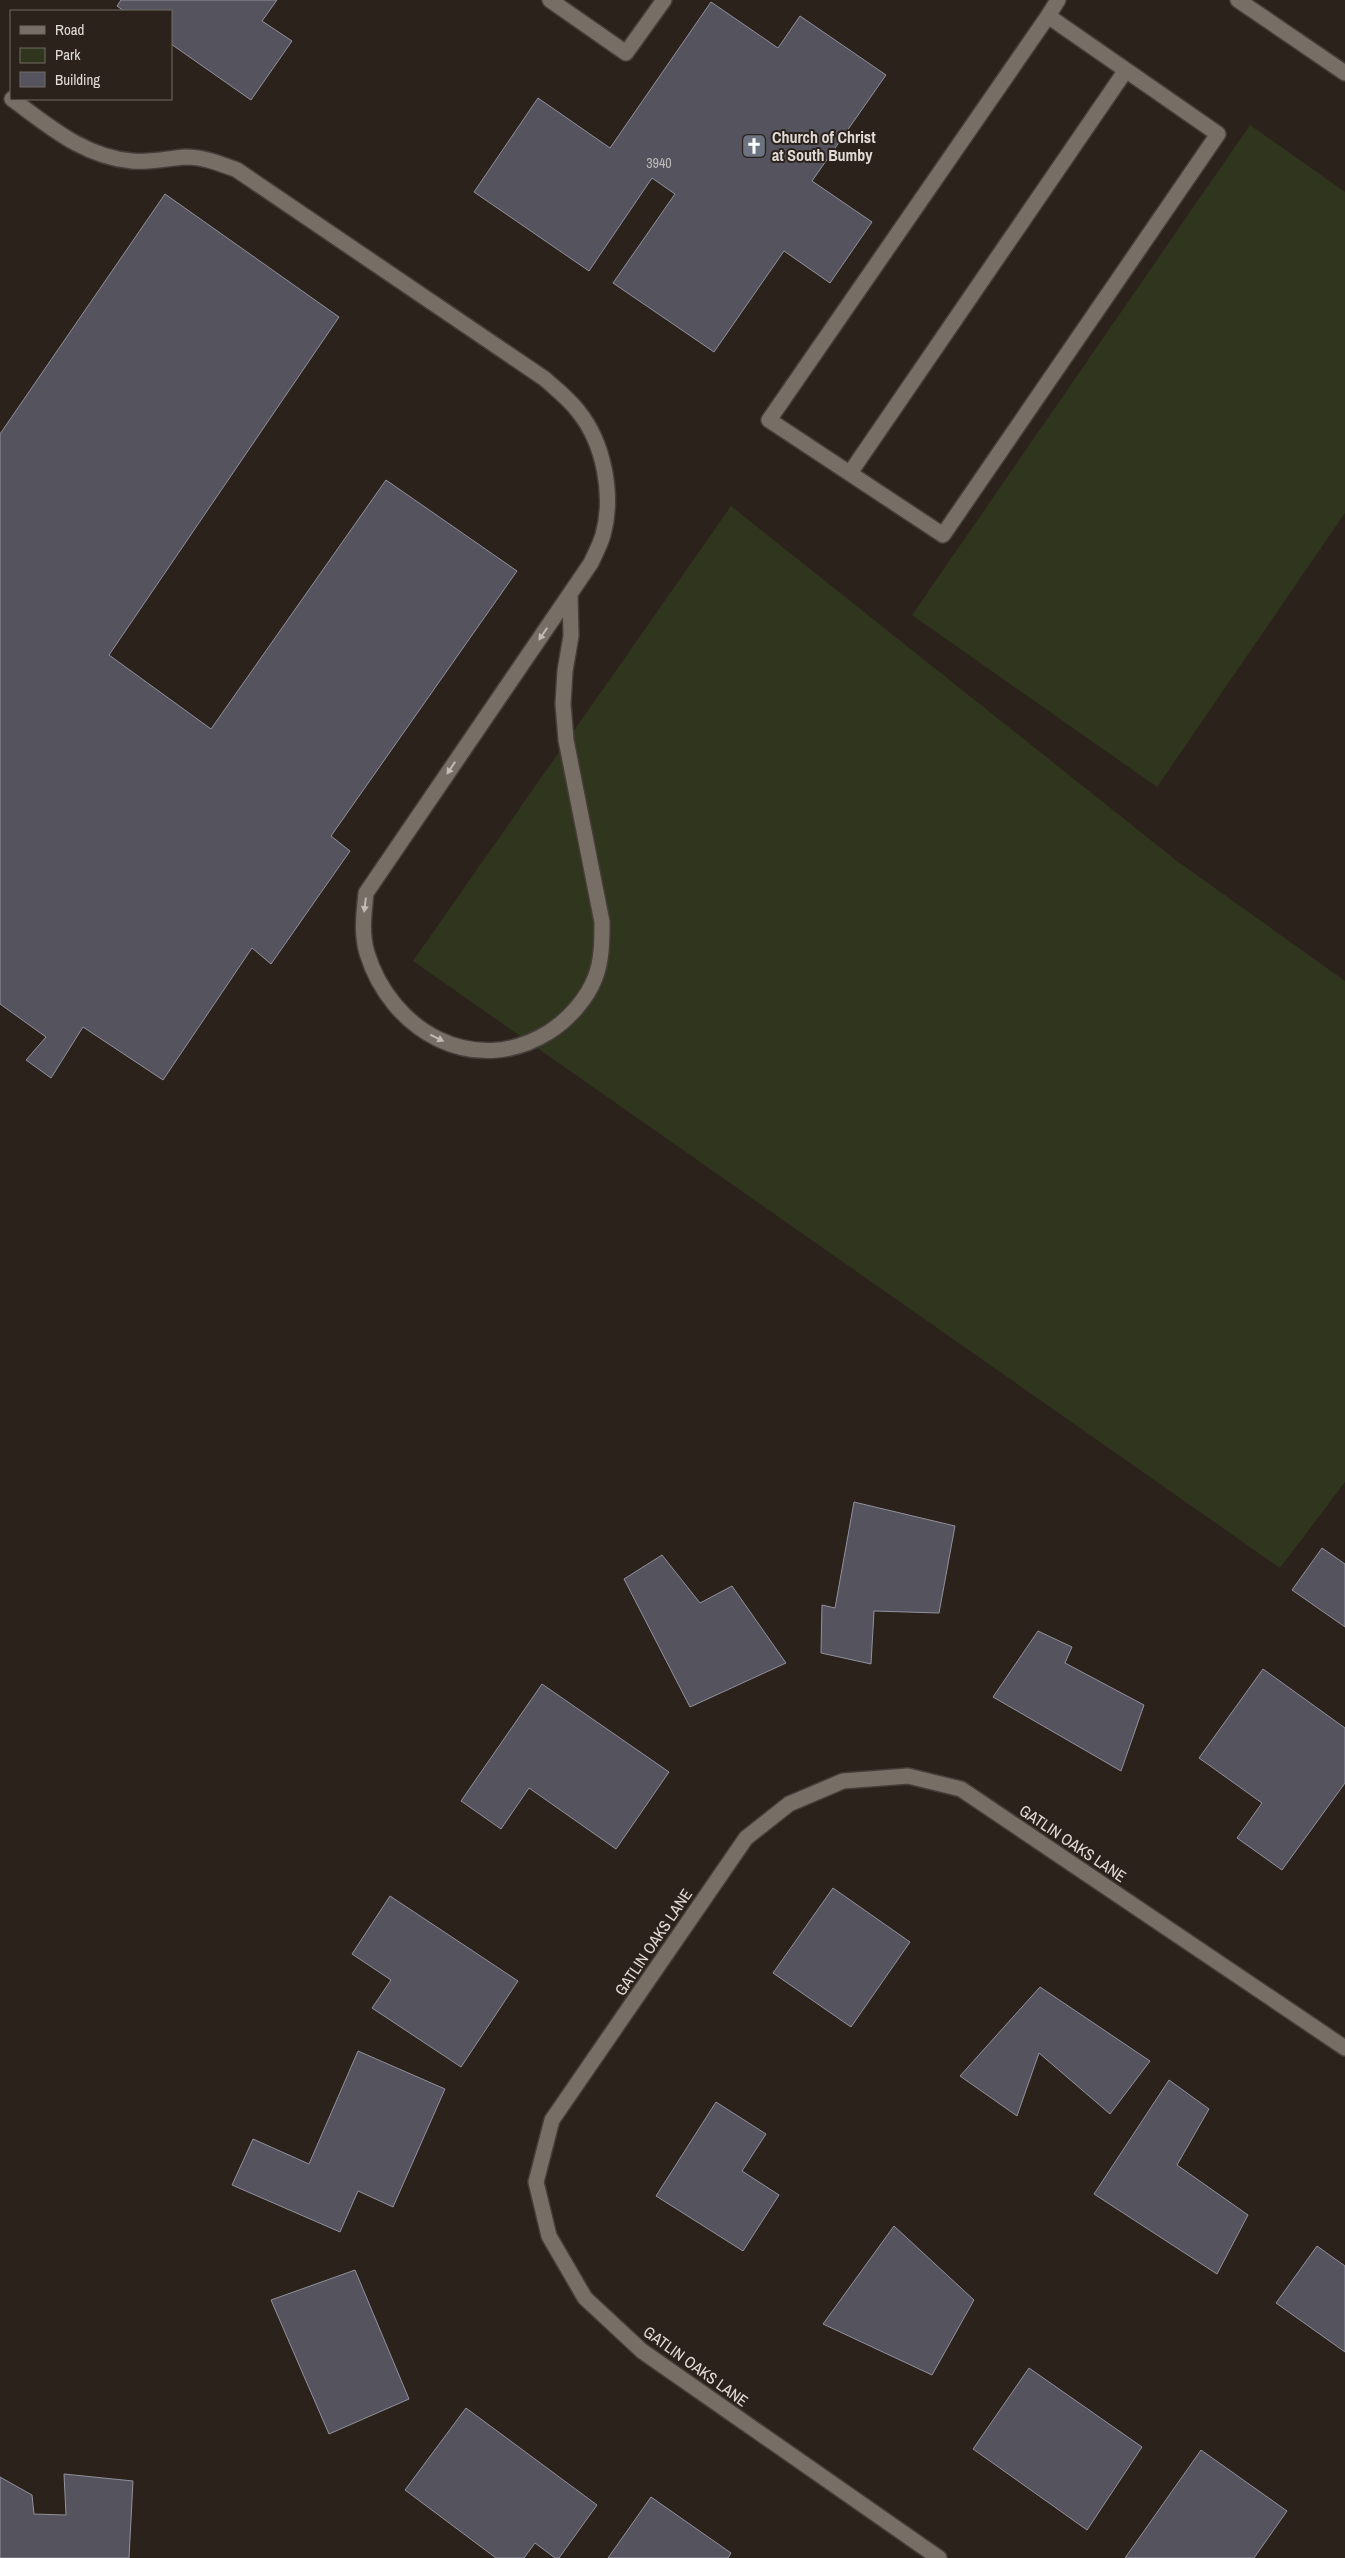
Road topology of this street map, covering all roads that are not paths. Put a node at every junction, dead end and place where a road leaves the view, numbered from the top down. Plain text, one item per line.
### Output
1 (550, 0) edge
2 (664, 0) edge
3 (1058, 0) edge
4 (1238, 0) edge
5 (1048, 16) junction
6 (1126, 70) junction
7 (1345, 73) edge
8 (0, 90) edge
9 (10, 98) edge
10 (12, 100) edge
11 (850, 473) junction
12 (570, 594) junction
13 (1345, 2048) edge
14 (940, 2558) edge

1 - 2 street
3 - 5 street
4 - 7 street
5 - 6 street
5 - 11 street
6 - 11 street
6 - 11 street
8 - 9 street
10 - 12 street
12 -> 12 street
13 - 14 street, GATLIN OAKS LANE

